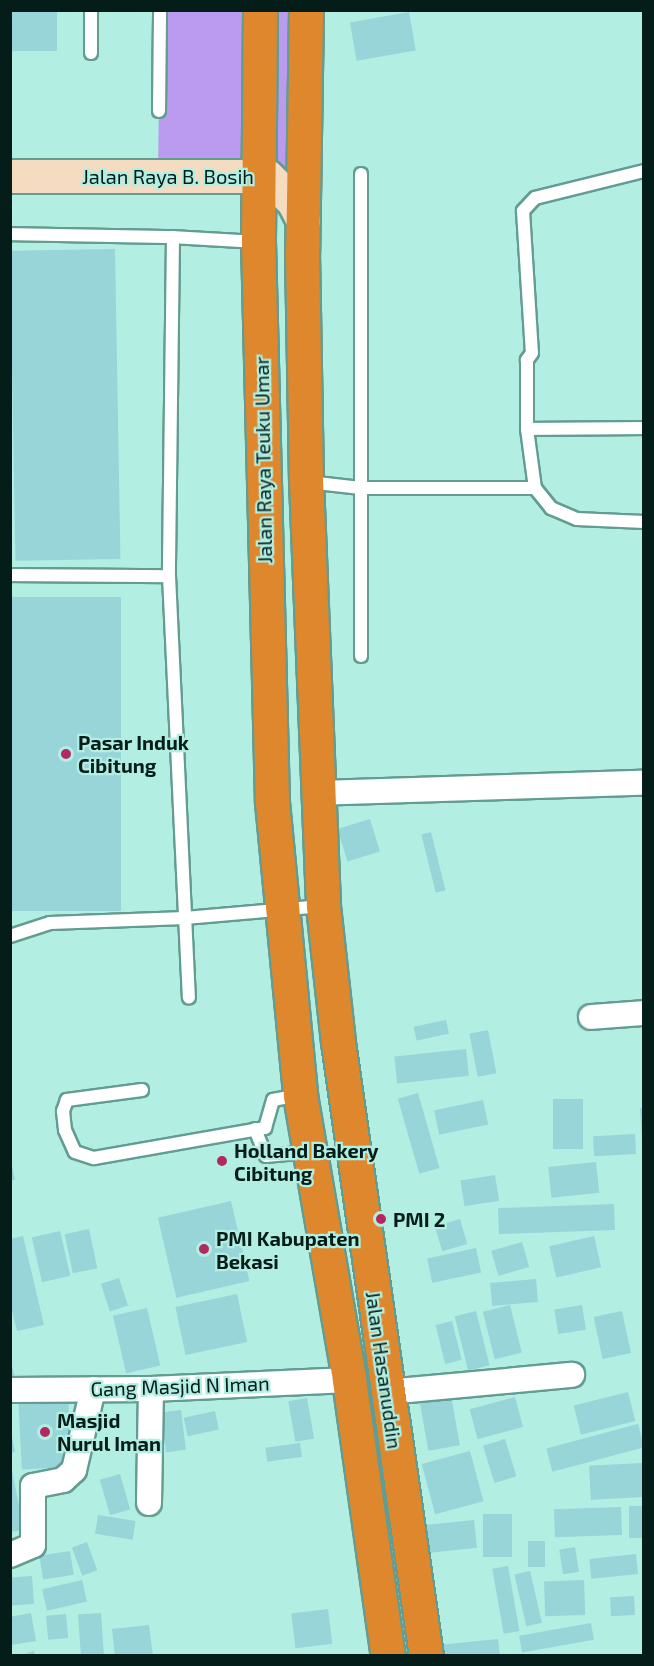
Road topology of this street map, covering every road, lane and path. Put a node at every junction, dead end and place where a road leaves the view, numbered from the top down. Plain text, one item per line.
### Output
1 (91, 10) edge
2 (160, 10) edge
3 (261, 10) edge
4 (306, 10) edge
5 (91, 52) dead end
6 (159, 111) dead end
7 (644, 171) edge
8 (361, 174) dead end
9 (10, 176) edge
10 (260, 176) junction
11 (303, 221) junction
12 (10, 234) edge
13 (173, 237) junction
14 (258, 242) junction
15 (644, 428) edge
16 (527, 429) junction
17 (306, 481) junction
18 (535, 488) junction
19 (361, 489) junction
20 (644, 522) edge
21 (10, 575) edge
22 (169, 576) junction
23 (361, 656) dead end
24 (644, 783) edge
25 (317, 794) junction
26 (323, 906) junction
27 (281, 910) junction
28 (186, 918) junction
29 (10, 936) edge
30 (189, 998) dead end
31 (644, 1013) edge
32 (591, 1017) dead end
33 (142, 1090) dead end
34 (300, 1095) junction
35 (255, 1129) junction
36 (309, 1152) junction
37 (572, 1375) dead end
38 (349, 1380) junction
39 (93, 1389) junction
40 (150, 1389) junction
41 (10, 1390) edge
42 (387, 1392) junction
43 (399, 1479) junction
44 (363, 1482) junction
45 (149, 1503) dead end
46 (10, 1555) edge
47 (388, 1656) edge
48 (426, 1656) edge

1 - 5 lane
2 - 6 lane
3 - 10 highway, Jalan Raya Teuku Umar
4 - 11 highway
7 - 16 lane
8 - 19 lane
9 - 10 street, Jalan Raya B. Bosih
10 - 11 street, Jalan Raya B. Bosih
10 - 14 highway, Jalan Raya Teuku Umar
11 - 17 highway
12 - 13 lane
13 - 14 lane
13 - 22 lane
14 - 27 highway, Jalan Raya Teuku Umar
15 - 16 lane
16 - 18 lane
17 - 19 lane
17 - 25 highway
18 - 19 lane
18 - 20 lane
19 - 23 lane
21 - 22 lane
22 - 28 lane
24 - 25 street
25 - 26 highway
26 - 27 lane
26 - 42 highway, Jalan Hasanuddin
27 - 28 lane
27 - 34 highway, Jalan Hasanuddin
28 - 29 lane
28 - 30 lane
31 - 32 street
33 - 35 lane
34 - 35 lane
34 - 36 highway, Jalan Hasanuddin
35 - 36 lane
36 - 38 highway, Jalan Hasanuddin
37 - 42 street
38 - 40 street, Gang Masjid N Iman
38 - 44 highway, Jalan Hasanuddin
39 - 40 street, Gang Masjid N Iman
39 - 41 street, Gang Masjid N Iman
39 - 46 street
40 - 45 street
42 - 43 highway, Jalan Hasanuddin
43 - 44 highway
43 - 48 highway, Jalan Hasanuddin
44 - 47 highway, Jalan Hasanuddin

